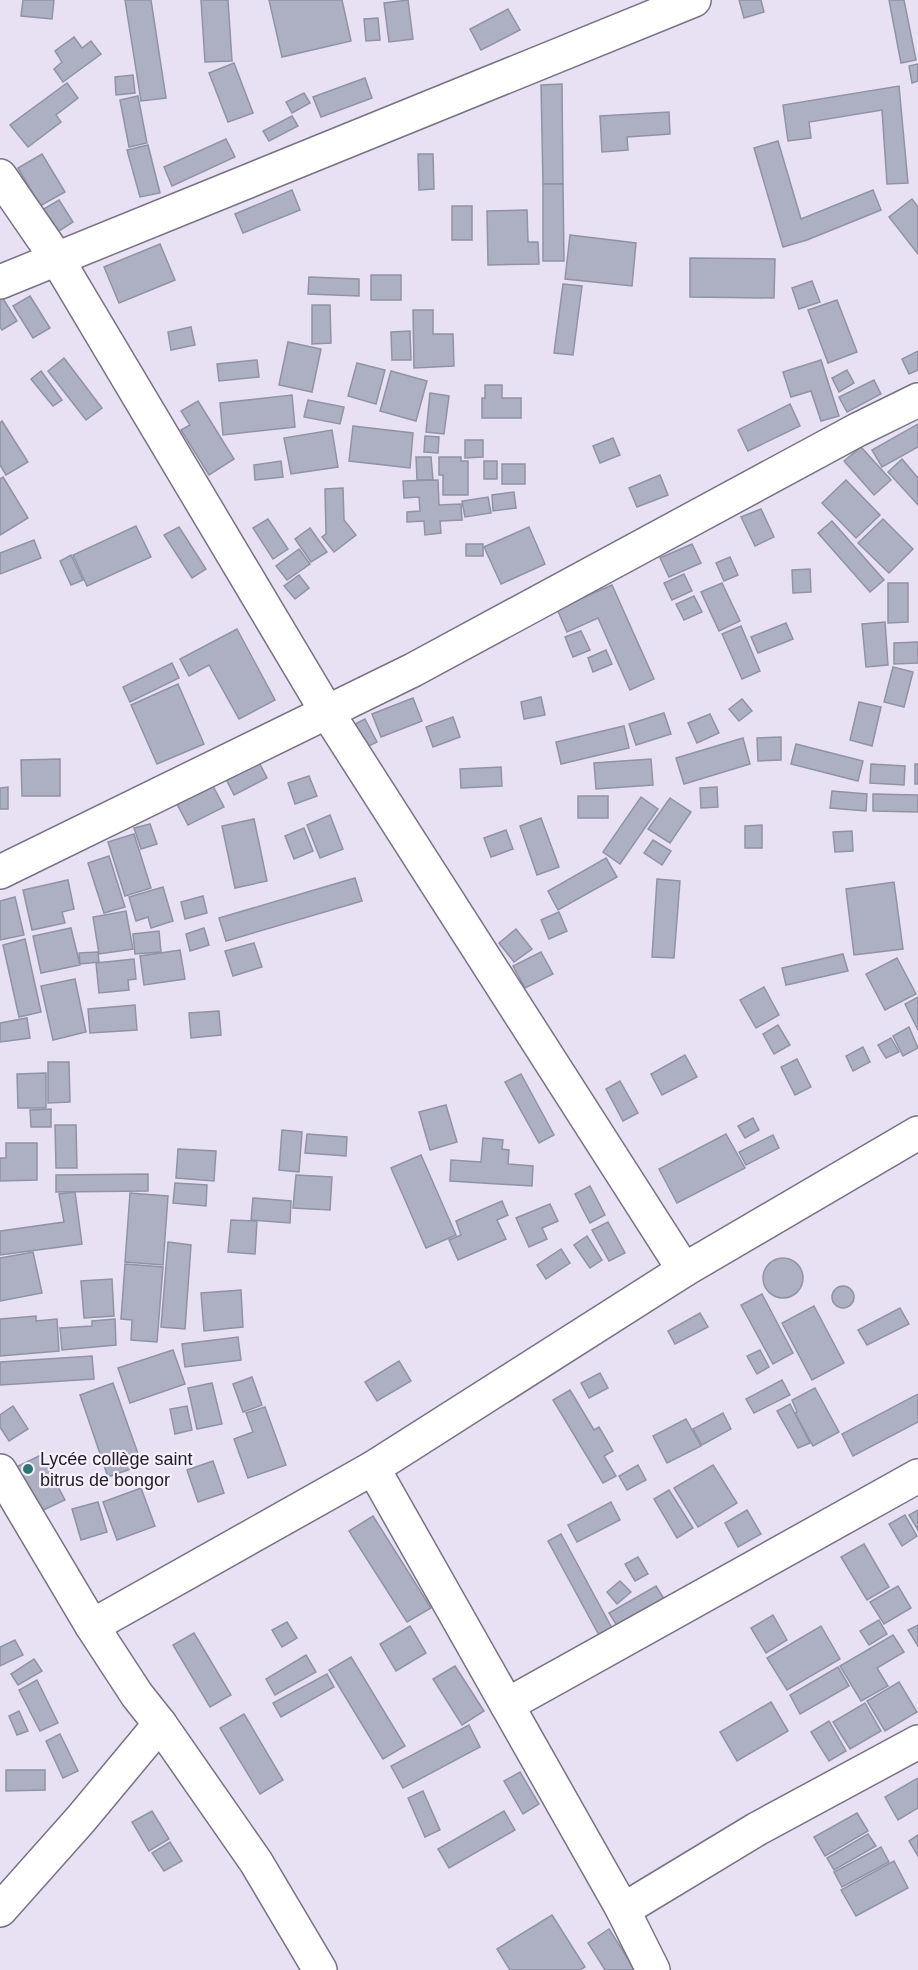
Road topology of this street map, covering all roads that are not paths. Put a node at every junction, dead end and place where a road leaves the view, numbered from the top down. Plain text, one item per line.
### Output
1 (694, 0) edge
2 (0, 176) edge
3 (57, 259) junction
4 (0, 282) edge
5 (918, 400) edge
6 (327, 712) junction
7 (0, 872) edge
8 (916, 1137) edge
9 (684, 1270) junction
10 (373, 1468) junction
11 (0, 1471) edge
12 (918, 1476) edge
13 (92, 1626) junction
14 (507, 1705) junction
15 (160, 1724) junction
16 (918, 1743) edge
17 (0, 1910) edge
18 (622, 1910) junction
19 (320, 1970) edge
20 (653, 1970) edge

1 - 3 street
2 - 3 street
3 - 4 street
3 - 6 street
5 - 6 street
6 - 7 street
6 - 9 street
8 - 9 street
9 - 10 street
10 - 13 street
10 - 14 street
11 - 13 street
12 - 14 street
13 - 15 street
14 - 18 street
15 - 17 street
15 - 19 street
16 - 18 street
18 - 20 street

